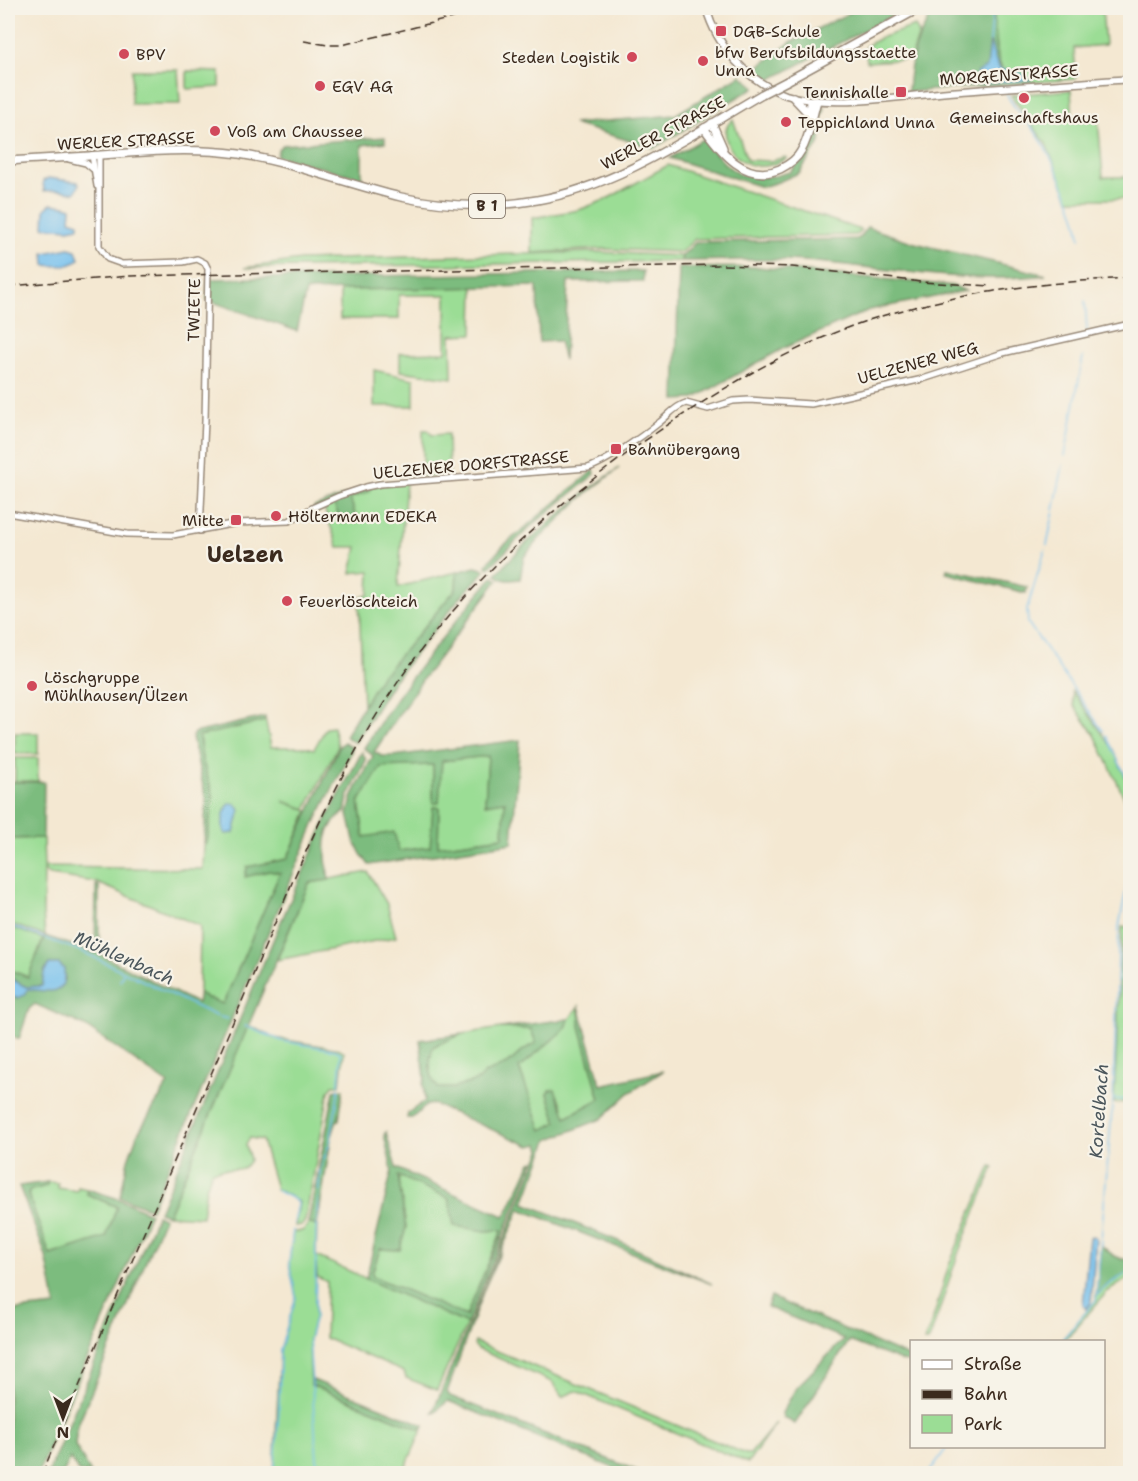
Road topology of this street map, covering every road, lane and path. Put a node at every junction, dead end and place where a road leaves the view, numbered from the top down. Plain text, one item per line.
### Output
1 (706, 8) edge
2 (912, 9) edge
3 (1131, 79) edge
4 (793, 97) junction
5 (813, 101) junction
6 (809, 114) junction
7 (712, 123) junction
8 (704, 128) junction
9 (808, 133) junction
10 (724, 153) junction
11 (96, 155) junction
12 (65, 158) junction
13 (8, 161) edge
14 (94, 170) junction
15 (98, 189) junction
16 (1131, 324) edge
17 (710, 409) joint
18 (8, 513) edge
19 (200, 531) junction

1 - 4 main road, MORGENSTRASSE
2 - 7 main road, WERLER STRASSE / B 1, bridge
3 - 5 main road, MORGENSTRASSE
4 - 5 main road, MORGENSTRASSE
4 - 6 main road
5 - 6 main road
5 - 9 main road
6 - 9 main road
7 - 8 main road, WERLER STRASSE / B 1
7 - 10 main road
8 - 10 main road
8 - 11 main road, WERLER STRASSE / B 1
9 - 10 main road
11 - 12 main road, WERLER STRASSE / B 1
11 - 14 street, TWIETE
11 - 15 street, TWIETE
12 - 13 main road, WERLER STRASSE / B 1
12 - 14 street
14 - 15 street, TWIETE
15 - 19 street, TWIETE
16 - 17 street, UELZENER WEG
17 - 19 street, UELZENER DORFSTRASSE
18 - 19 street, UELZENER DORFSTRASSE

